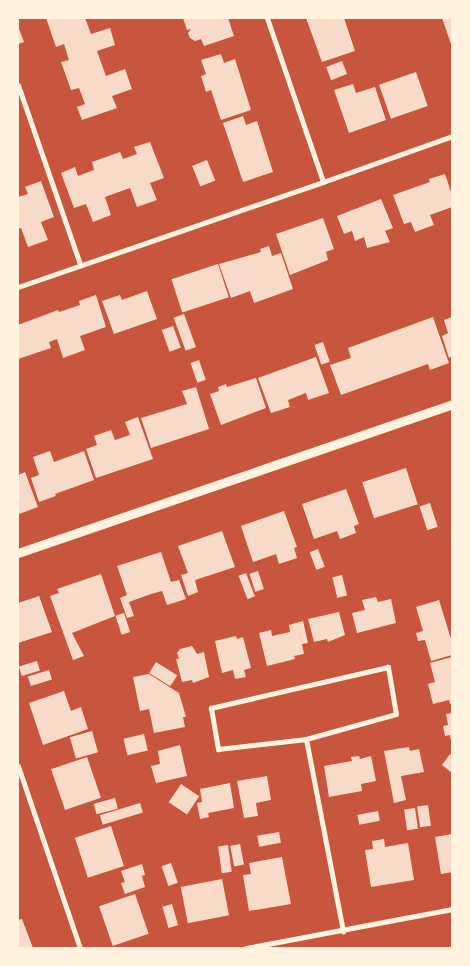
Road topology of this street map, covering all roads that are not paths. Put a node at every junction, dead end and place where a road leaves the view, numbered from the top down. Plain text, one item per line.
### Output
1 (267, 18) edge
2 (18, 85) edge
3 (452, 136) edge
4 (323, 182) junction
5 (80, 264) junction
6 (18, 287) edge
7 (452, 404) edge
8 (18, 553) edge
9 (306, 739) junction
10 (18, 766) edge
11 (452, 910) edge
12 (343, 931) junction
13 (80, 948) edge
14 (246, 948) edge

1 - 4 street
2 - 5 street
3 - 4 street
4 - 5 street
5 - 6 street
7 - 8 street
9 - 9 street
9 - 12 street
10 - 13 street
11 - 12 street
12 - 14 street

